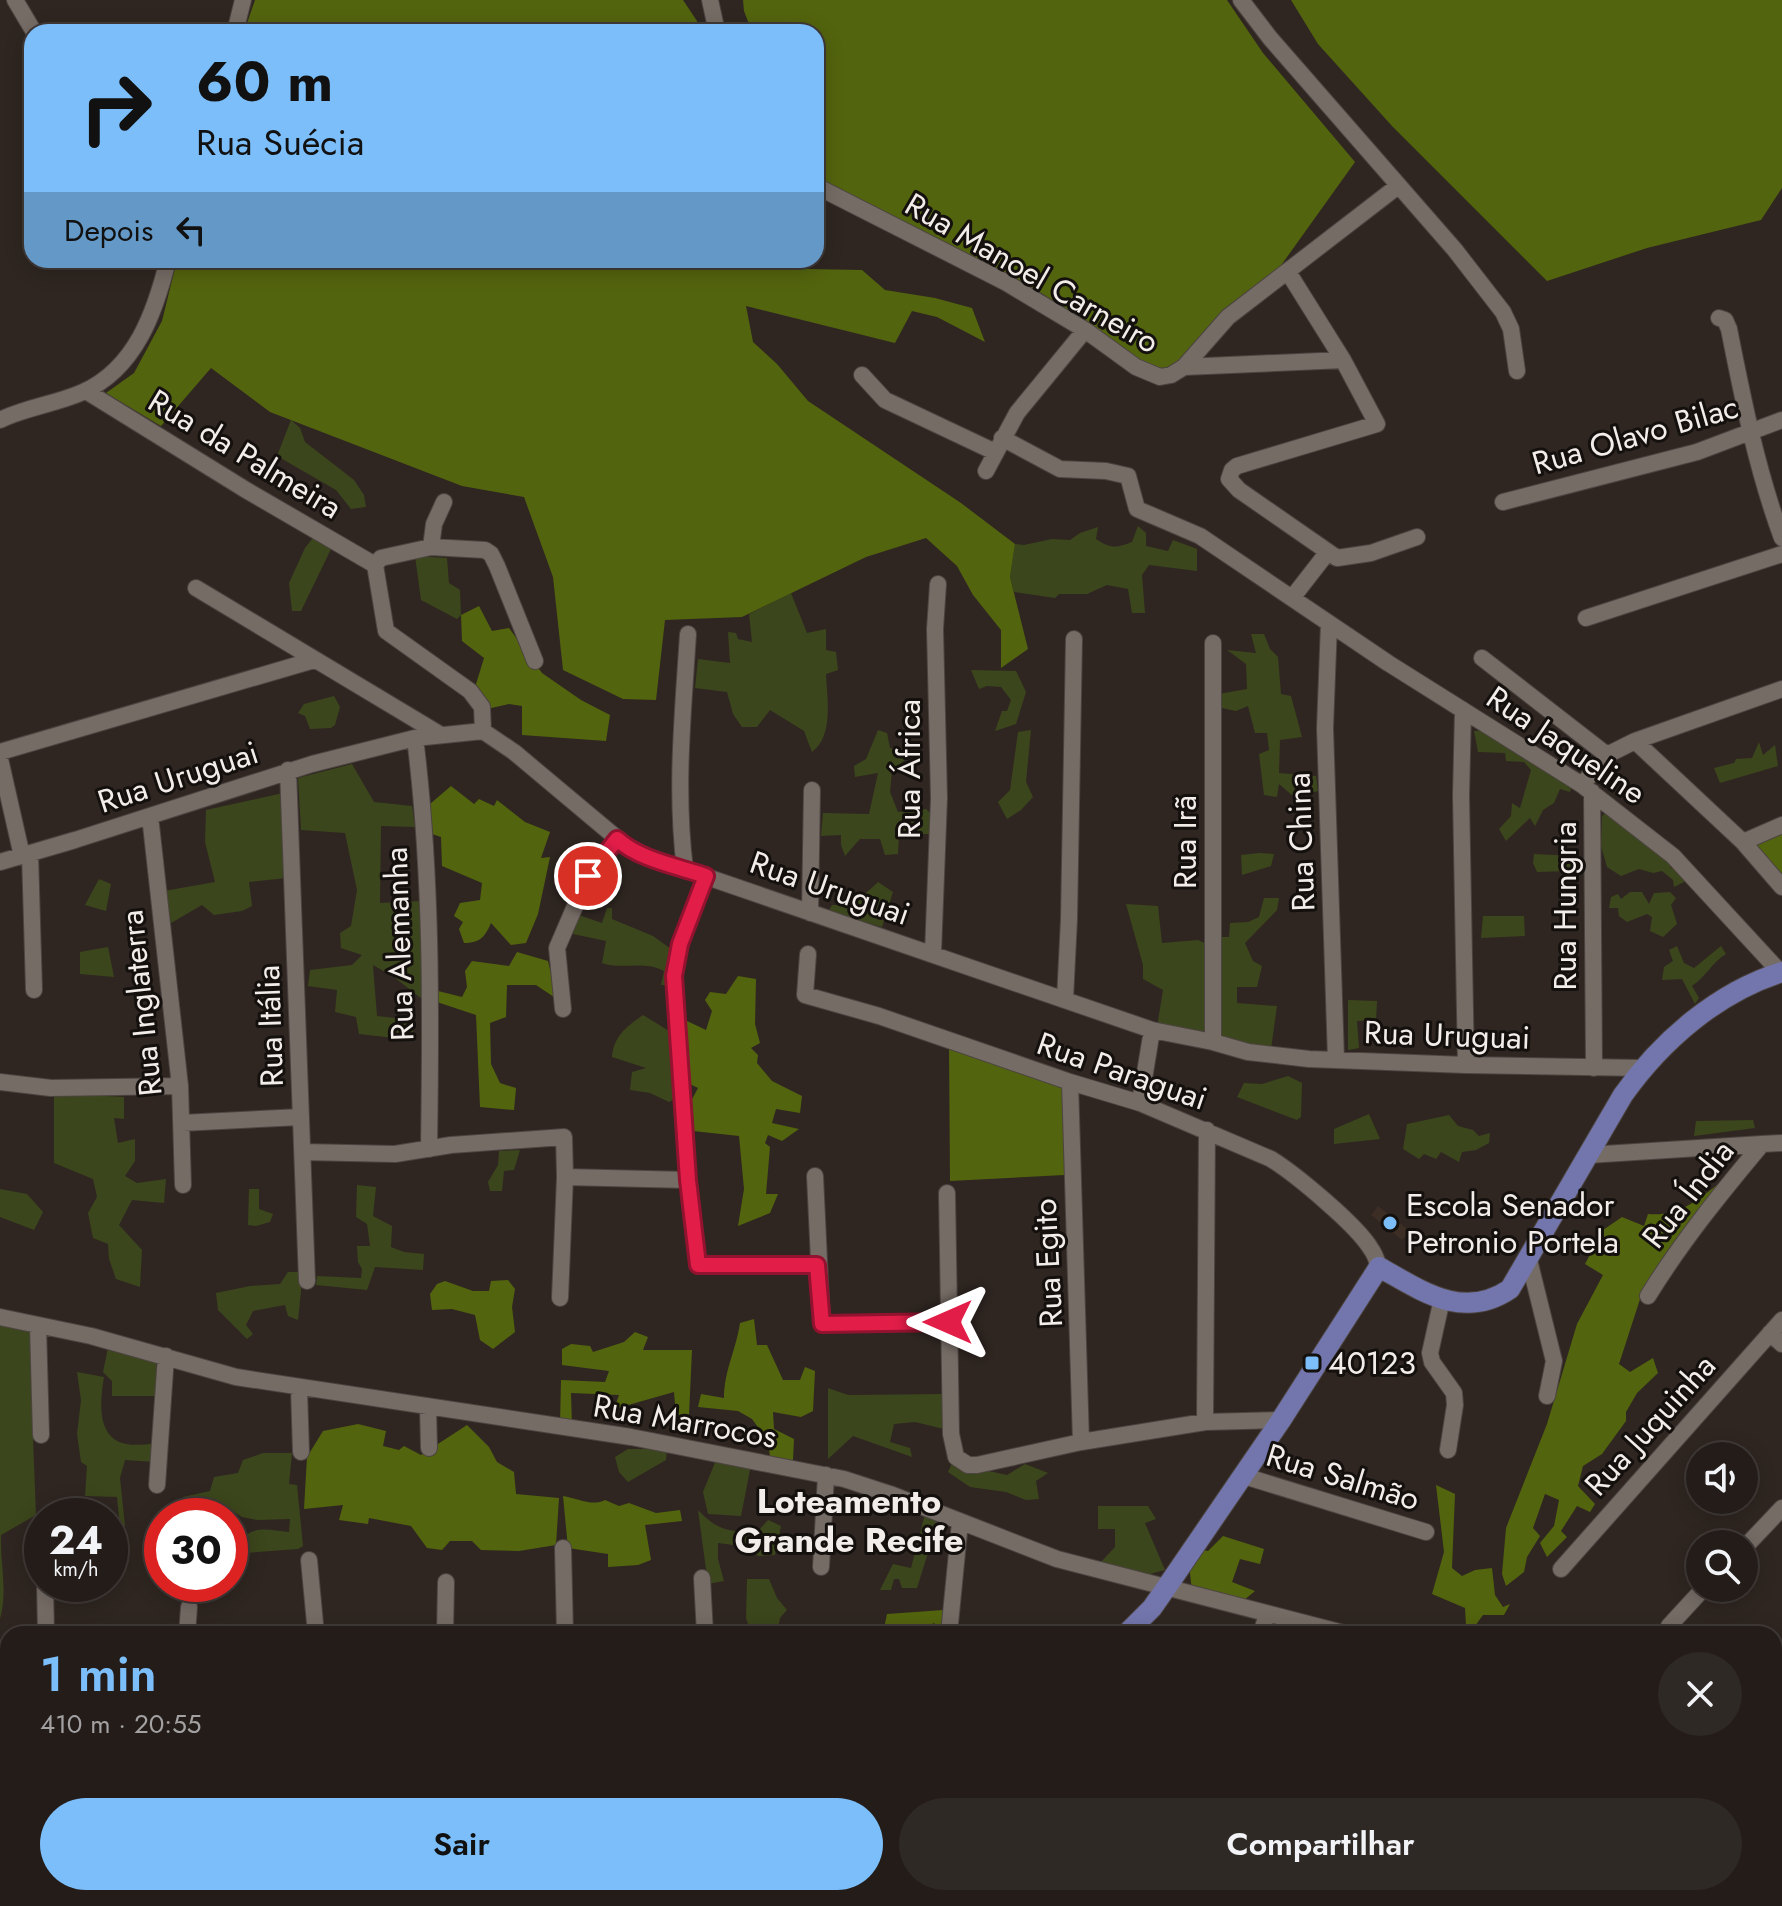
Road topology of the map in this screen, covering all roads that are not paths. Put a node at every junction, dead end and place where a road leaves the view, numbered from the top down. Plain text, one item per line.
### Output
1 (15, 0) edge
2 (243, 0) edge
3 (710, 0) edge
4 (1241, 0) edge
5 (29, 24) edge
6 (237, 24) edge
7 (715, 24) edge
8 (1398, 186) junction
9 (824, 190) edge
10 (166, 268) edge
11 (1288, 272) junction
12 (1719, 318) dead end
13 (1085, 330) junction
14 (1343, 360) junction
15 (1184, 367) junction
16 (1517, 371) dead end
17 (862, 375) dead end
18 (86, 391) junction
19 (0, 420) edge
20 (1782, 420) edge
21 (1749, 431) junction
22 (998, 445) junction
23 (986, 471) dead end
24 (444, 502) dead end
25 (1503, 502) dead end
26 (1417, 537) dead end
27 (1782, 538) edge
28 (431, 547) junction
29 (1327, 553) junction
30 (1782, 554) edge
31 (375, 565) junction
32 (938, 584) dead end
33 (196, 588) dead end
34 (1292, 598) junction
35 (1586, 618) dead end
36 (1329, 623) junction
37 (688, 634) dead end
38 (1074, 639) dead end
39 (1213, 643) dead end
40 (1482, 658) dead end
41 (314, 660) junction
42 (535, 661) dead end
43 (1782, 689) edge
44 (1463, 710) junction
45 (483, 731) junction
46 (441, 735) junction
47 (415, 738) junction
48 (1635, 741) junction
49 (0, 752) edge
50 (1607, 755) junction
51 (0, 759) edge
52 (288, 770) junction
53 (1587, 788) junction
54 (812, 790) dead end
55 (150, 816) junction
56 (1782, 825) edge
57 (617, 839) junction
58 (1743, 842) junction
59 (26, 855) junction
60 (0, 862) edge
61 (685, 869) junction
62 (706, 876) junction
63 (1782, 887) edge
64 (810, 913) junction
65 (933, 953) junction
66 (808, 954) dead end
67 (1781, 972) edge
68 (34, 990) dead end
69 (1065, 999) junction
70 (563, 1009) dead end
71 (1152, 1030) junction
72 (1213, 1042) junction
73 (1336, 1059) junction
74 (1466, 1065) junction
75 (1594, 1068) junction
76 (1642, 1068) junction
77 (0, 1082) edge
78 (1070, 1082) junction
79 (180, 1086) junction
80 (1140, 1103) junction
81 (301, 1117) junction
82 (181, 1123) junction
83 (1207, 1130) junction
84 (1782, 1143) edge
85 (1762, 1144) junction
86 (429, 1149) junction
87 (303, 1152) junction
88 (1588, 1155) junction
89 (815, 1176) dead end
90 (565, 1177) junction
91 (688, 1180) junction
92 (183, 1185) dead end
93 (947, 1193) dead end
94 (1529, 1260) junction
95 (817, 1265) junction
96 (1379, 1267) junction
97 (307, 1281) dead end
98 (1648, 1296) dead end
99 (560, 1298) dead end
100 (1442, 1299) junction
101 (0, 1317) edge
102 (1782, 1320) edge
103 (948, 1322) junction
104 (38, 1326) junction
105 (1776, 1338) edge
106 (166, 1356) junction
107 (299, 1389) junction
108 (1547, 1396) dead end
109 (428, 1408) junction
110 (1281, 1420) junction
111 (1205, 1422) junction
112 (41, 1435) dead end
113 (1081, 1442) junction
114 (429, 1448) dead end
115 (1448, 1450) dead end
116 (301, 1452) dead end
117 (826, 1475) junction
118 (1244, 1476) junction
119 (157, 1485) dead end
120 (1782, 1508) edge
121 (960, 1522) junction
122 (1426, 1532) dead end
123 (1758, 1533) edge
124 (563, 1548) dead end
125 (309, 1560) dead end
126 (821, 1567) dead end
127 (1561, 1569) dead end
128 (702, 1578) dead end
129 (446, 1582) dead end
130 (1166, 1588) junction
131 (45, 1602) edge
132 (1691, 1602) edge
133 (189, 1607) dead end
134 (1267, 1614) junction
135 (46, 1626) edge
136 (188, 1626) edge
137 (315, 1626) edge
138 (445, 1626) edge
139 (565, 1626) edge
140 (705, 1626) edge
141 (950, 1626) edge
142 (1135, 1626) edge
143 (1263, 1626) edge
144 (1315, 1626) edge
145 (1669, 1626) dead end

1 - 5 street
2 - 6 street
3 - 7 street
4 - 8 street
8 - 11 street, Rua Manoel Carneiro
8 - 16 street
9 - 13 street, Rua Manoel Carneiro
10 - 18 street
11 - 14 street
11 - 15 street, Rua Manoel Carneiro
12 - 21 street
13 - 15 street, Rua Manoel Carneiro
13 - 22 street
14 - 15 street
14 - 29 street
17 - 22 street
18 - 19 street
18 - 31 street, Rua da Palmeira
20 - 21 street, Rua Olavo Bilac
21 - 25 street, Rua Olavo Bilac
21 - 27 street
22 - 23 street
22 - 34 street, Rua Jaqueline
24 - 28 street
26 - 29 street
28 - 31 street
28 - 42 street
29 - 34 street
30 - 35 street
31 - 45 street
32 - 65 street, Rua África
33 - 41 street
34 - 36 street, Rua Jaqueline
36 - 44 street, Rua Jaqueline
36 - 73 street, Rua China
37 - 61 street
38 - 69 street
39 - 72 street, Rua Irã
40 - 50 street
41 - 46 street
41 - 49 street
43 - 48 street
44 - 53 street, Rua Jaqueline
44 - 74 street
45 - 46 street, Rua Uruguai
45 - 57 street, Rua Uruguai
46 - 47 street, Rua Uruguai
47 - 52 street, Rua Uruguai
47 - 86 street, Rua Alemanha
48 - 50 street
48 - 58 street
50 - 53 street
51 - 59 street
52 - 55 street, Rua Uruguai
52 - 81 street, Rua Itália
53 - 67 street, Rua Jaqueline
53 - 75 street, Rua Hungria
54 - 64 street
55 - 59 street, Rua Uruguai
55 - 79 street, Rua Inglaterra
56 - 58 street
57 - 61 street, Rua Uruguai
57 - 70 street
58 - 63 street
59 - 60 street, Rua Uruguai
59 - 68 street
61 - 62 street, Rua Uruguai
62 - 64 street, Rua Uruguai
62 - 91 street
64 - 65 street, Rua Uruguai
65 - 69 street, Rua Uruguai
66 - 78 street, Rua Paraguai
67 - 76 main road
69 - 71 street, Rua Uruguai
71 - 72 street, Rua Uruguai
71 - 80 street
72 - 73 street, Rua Uruguai
73 - 74 street, Rua Uruguai
74 - 75 street, Rua Uruguai
75 - 76 street, Rua Uruguai
76 - 88 main road
77 - 79 street
78 - 80 street, Rua Paraguai
78 - 113 street, Rua Egito
79 - 82 street, Rua Inglaterra
80 - 83 street, Rua Paraguai
81 - 82 street
81 - 87 street, Rua Itália
82 - 92 street, Rua Inglaterra
83 - 96 street, Rua Paraguai
83 - 111 street
84 - 85 street, Rua Índia
85 - 88 street
85 - 98 street, Rua Índia
86 - 87 street
86 - 90 street
87 - 97 street, Rua Itália
88 - 94 main road
89 - 95 street
90 - 91 street
90 - 99 street
91 - 95 street
93 - 103 street
94 - 100 main road
94 - 108 street
95 - 103 street
96 - 100 main road
96 - 110 main road
100 - 115 street
101 - 104 street, Rua Marrocos
102 - 105 street, Rua Juquinha
103 - 113 street
104 - 106 street, Rua Marrocos
104 - 112 street
105 - 127 street, Rua Juquinha
106 - 107 street, Rua Marrocos
106 - 119 street
107 - 109 street, Rua Marrocos
107 - 116 street
109 - 114 street
109 - 117 street, Rua Marrocos
110 - 111 street
110 - 118 main road
111 - 113 street
117 - 121 street, Rua Marrocos
117 - 126 street
118 - 122 street, Rua Salmão
118 - 130 main road
120 - 123 street
121 - 130 street, Rua Marrocos
121 - 141 street
124 - 139 street
125 - 137 street
128 - 140 street
129 - 138 street
130 - 134 street, Rua Marrocos
130 - 142 main road
131 - 135 street
132 - 145 street
133 - 136 street
134 - 143 street
134 - 144 street, Rua Marrocos

